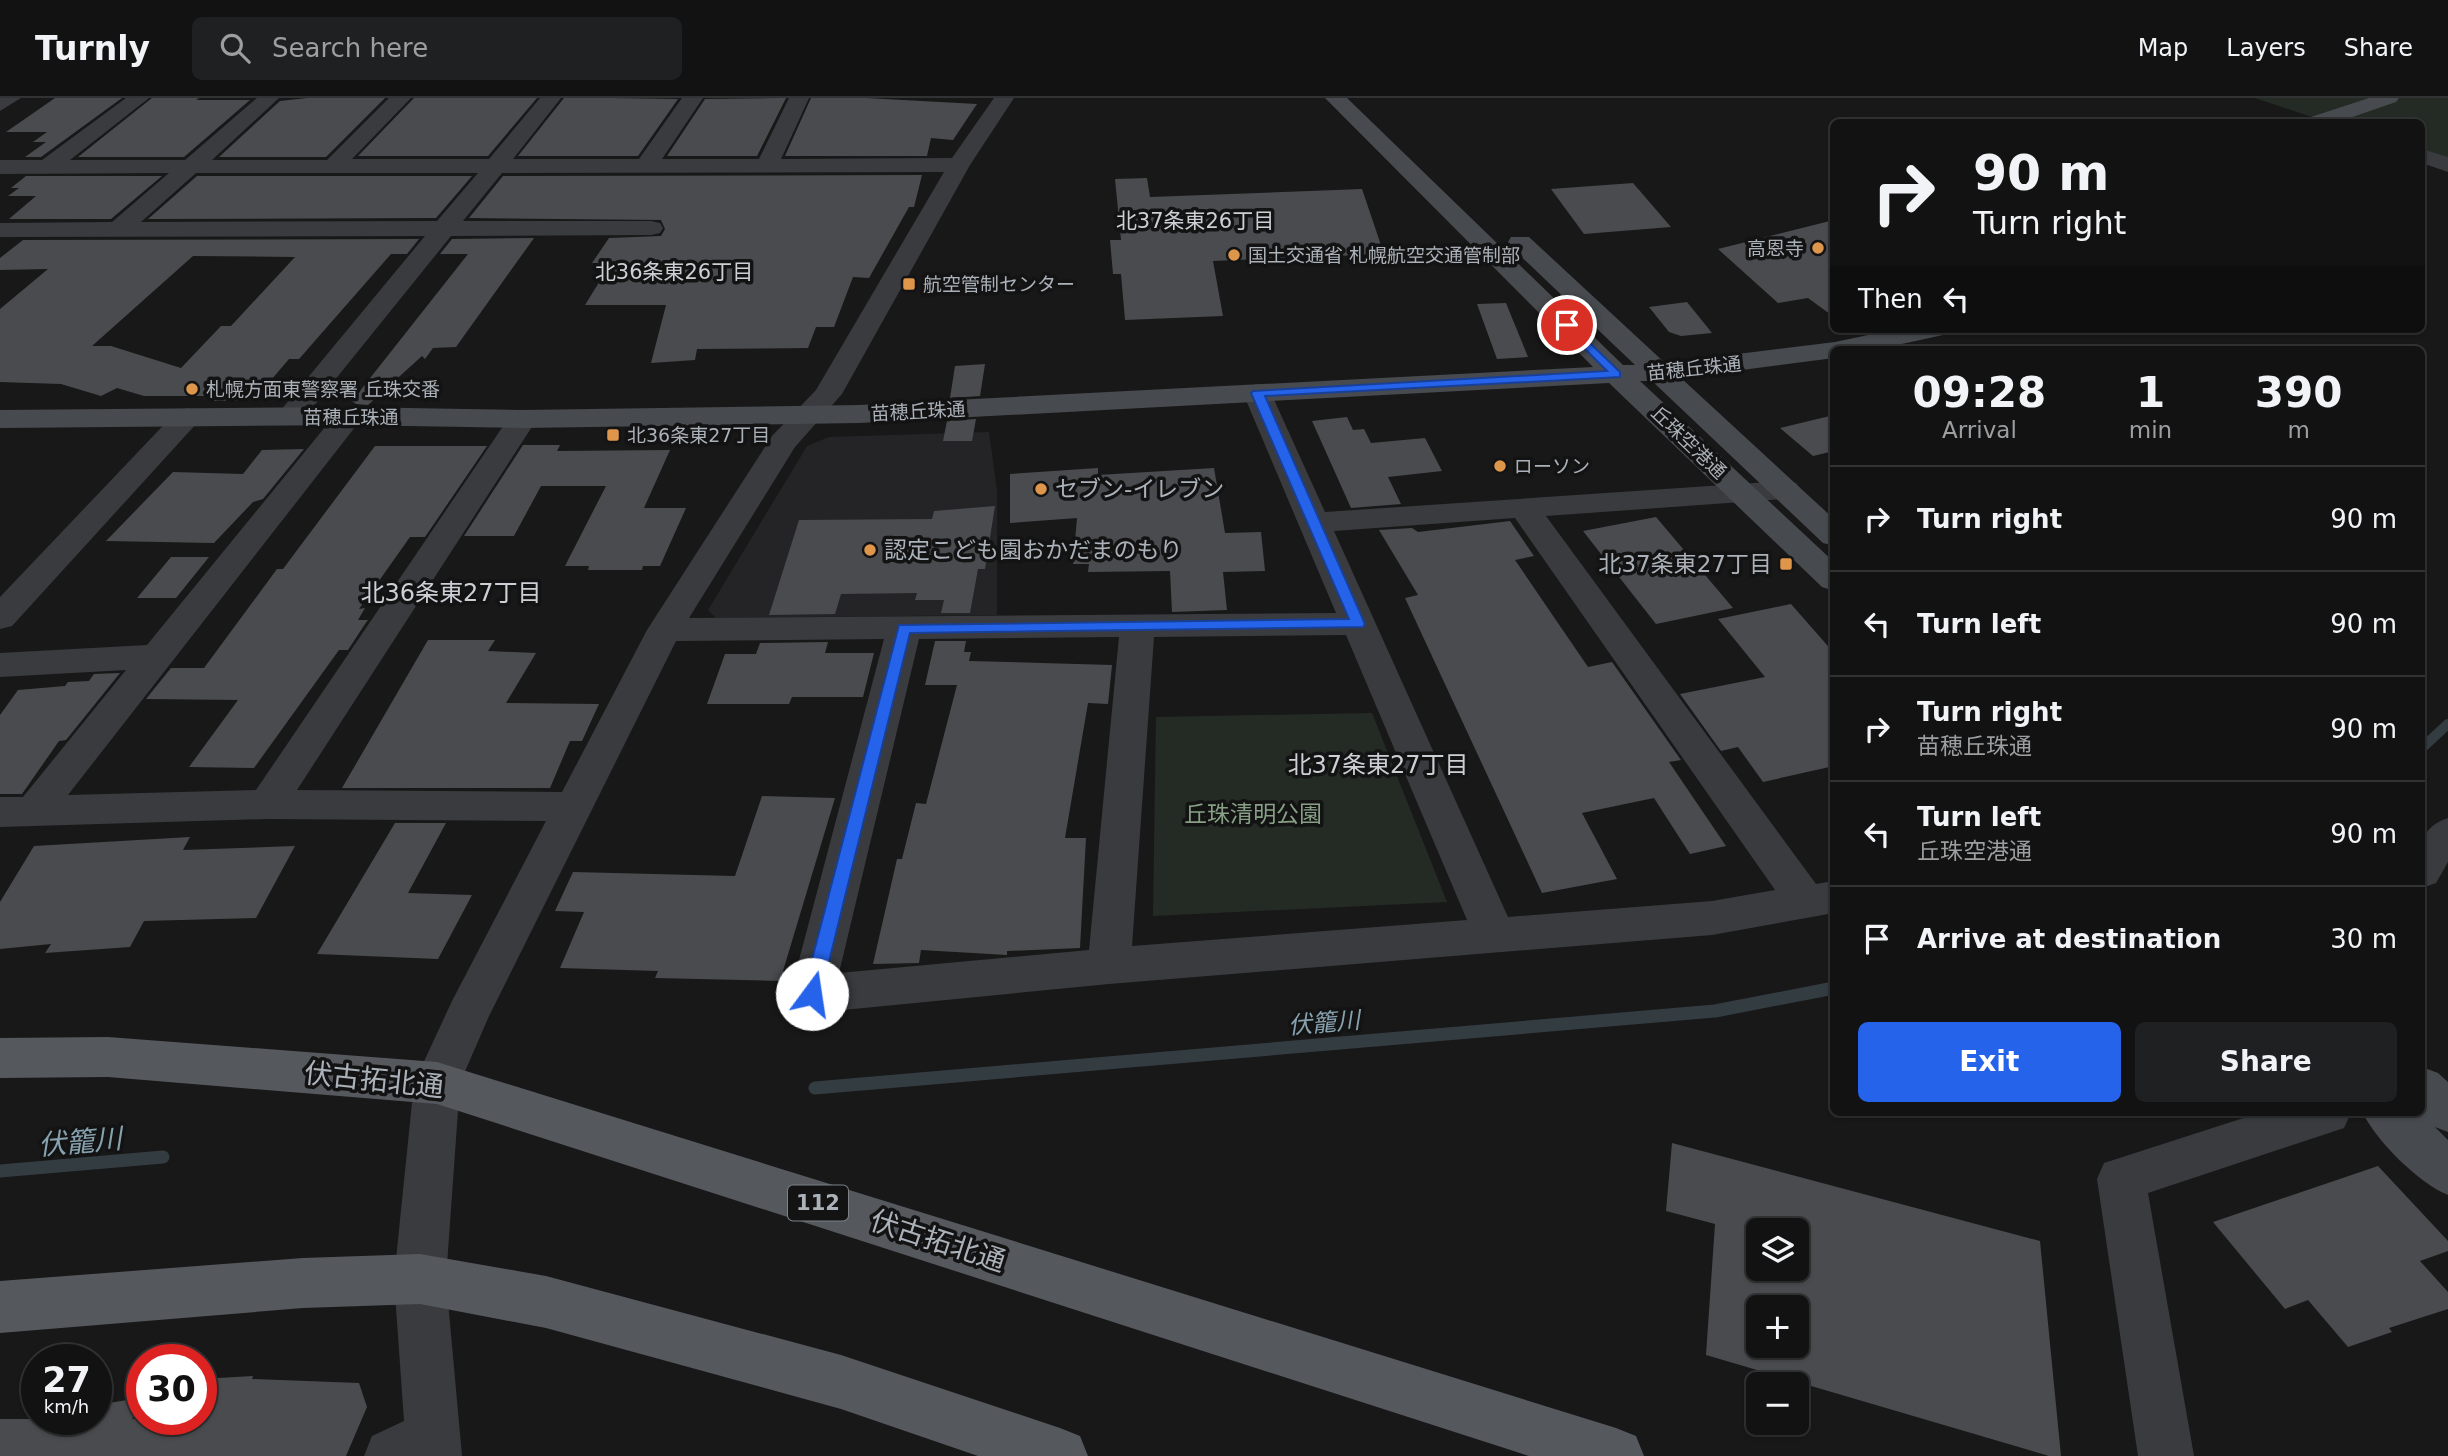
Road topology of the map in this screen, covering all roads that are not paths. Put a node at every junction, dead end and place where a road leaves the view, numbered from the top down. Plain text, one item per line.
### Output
1 (10, 98) edge
2 (139, 98) edge
3 (269, 98) edge
4 (401, 98) edge
5 (551, 98) edge
6 (693, 98) edge
7 (799, 98) edge
8 (1004, 98) edge
9 (1335, 98) edge
10 (1365, 98) edge
11 (2389, 98) edge
12 (0, 105) edge
13 (2329, 119) edge
14 (2425, 157) edge
15 (2448, 165) edge
16 (959, 166) junction
17 (0, 167) edge
18 (47, 167) junction
19 (187, 167) junction
20 (332, 167) junction
21 (494, 167) junction
22 (645, 167) junction
23 (766, 167) junction
24 (1446, 174) dead end
25 (651, 228) dead end
26 (444, 229) junction
27 (118, 230) junction
28 (1507, 231) dead end
29 (5, 241) edge
30 (1915, 333) edge
31 (1854, 346) edge
32 (1830, 351) edge
33 (1659, 372) junction
34 (1616, 374) junction
35 (1257, 393) junction
36 (810, 415) junction
37 (291, 416) junction
38 (349, 416) junction
39 (187, 417) junction
40 (0, 419) edge
41 (522, 419) junction
42 (1785, 490) junction
43 (1745, 495) junction
44 (1525, 510) junction
45 (1313, 523) junction
46 (1830, 532) edge
47 (1830, 576) edge
48 (0, 618) edge
49 (1358, 624) junction
50 (1137, 627) junction
51 (904, 628) junction
52 (664, 630) junction
53 (155, 656) junction
54 (0, 666) edge
55 (267, 804) junction
56 (576, 807) junction
57 (17, 811) edge
58 (2448, 833) edge
59 (2425, 863) edge
60 (1821, 900) edge
61 (1495, 936) junction
62 (1110, 966) junction
63 (0, 1058) edge
64 (437, 1083) junction
65 (2425, 1091) edge
66 (2448, 1111) edge
67 (2319, 1116) edge
68 (2390, 1116) edge
69 (2448, 1172) edge
70 (420, 1279) junction
71 (0, 1307) edge
72 (420, 1449) edge
73 (1060, 1456) edge
74 (1616, 1456) edge
75 (2166, 1456) edge

1 - 12 street
2 - 18 street
3 - 19 street
4 - 20 street
5 - 21 street
6 - 22 street
7 - 23 street
8 - 16 street
9 - 34 main road, 丘珠空港通
10 - 24 main road
11 - 13 main road
14 - 15 street
16 - 23 street
16 - 36 street
17 - 18 street
18 - 19 street
19 - 20 street
19 - 27 street
20 - 21 street
21 - 22 street
21 - 26 street
22 - 23 street
25 - 26 street
26 - 27 street
26 - 37 street
27 - 29 street
28 - 33 main road, 丘珠空港通
30 - 31 main road, 苗穂丘珠通
32 - 33 main road, 苗穂丘珠通
33 - 34 main road, 苗穂丘珠通
33 - 42 main road, 丘珠空港通
34 - 35 main road, 苗穂丘珠通
34 - 43 main road, 丘珠空港通
35 - 36 main road, 苗穂丘珠通
35 - 45 street
36 - 41 main road, 苗穂丘珠通
36 - 52 street
37 - 38 main road, 苗穂丘珠通
37 - 39 main road, 苗穂丘珠通
38 - 41 main road, 苗穂丘珠通
38 - 53 street
39 - 40 main road, 苗穂丘珠通
39 - 48 street
41 - 55 street
42 - 43 street
42 - 46 main road, 丘珠空港通
43 - 44 street
43 - 47 main road, 丘珠空港通
44 - 45 street
44 - 60 street
45 - 49 street
49 - 50 street
49 - 61 street
50 - 51 street
50 - 62 street
51 - 52 street
51 - 62 street
52 - 56 street
53 - 54 street
53 - 57 street
55 - 56 street
55 - 57 street
56 - 64 street
58 - 59 street
60 - 61 street
61 - 62 street
63 - 64 main road, 伏古拓北通 / 112
64 - 70 street
64 - 74 main road, 伏古拓北通 / 112
65 - 66 main road
67 - 75 street
68 - 69 main road
70 - 71 main road
70 - 72 street
70 - 73 main road

